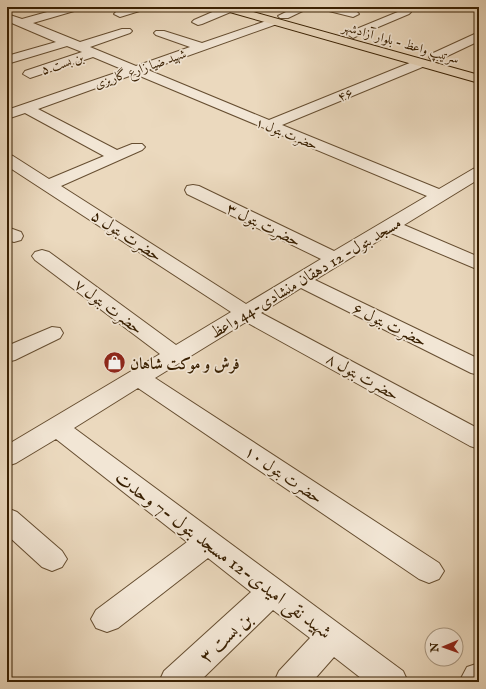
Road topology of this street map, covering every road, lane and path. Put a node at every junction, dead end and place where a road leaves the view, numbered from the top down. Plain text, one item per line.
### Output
1 (77, 7) edge
2 (142, 7) edge
3 (254, 7) edge
4 (306, 7) edge
5 (325, 7) edge
6 (226, 8) edge
7 (18, 9) dead end
8 (7, 12) edge
9 (405, 12) dead end
10 (120, 14) dead end
11 (353, 14) dead end
12 (7, 17) edge
13 (279, 19) junction
14 (198, 22) dead end
15 (22, 23) junction
16 (126, 31) dead end
17 (160, 33) dead end
18 (353, 34) junction
19 (479, 36) edge
20 (73, 44) junction
21 (202, 47) junction
22 (93, 53) junction
23 (435, 57) junction
24 (7, 60) edge
25 (421, 63) junction
26 (479, 69) edge
27 (134, 70) junction
28 (30, 74) dead end
29 (479, 79) edge
30 (26, 108) junction
31 (7, 114) edge
32 (269, 126) junction
33 (137, 147) dead end
34 (117, 156) junction
35 (7, 160) edge
36 (479, 172) edge
37 (458, 184) junction
38 (49, 185) junction
39 (193, 190) dead end
40 (479, 192) edge
41 (440, 195) junction
42 (390, 226) junction
43 (42, 256) dead end
44 (336, 259) junction
45 (479, 264) edge
46 (300, 280) junction
47 (246, 313) junction
48 (52, 333) dead end
49 (7, 356) edge
50 (175, 356) junction
51 (479, 368) edge
52 (139, 378) junction
53 (57, 427) junction
54 (479, 440) edge
55 (7, 457) edge
56 (7, 519) edge
57 (208, 542) junction
58 (52, 559) dead end
59 (429, 571) dead end
60 (273, 591) junction
61 (107, 619) dead end
62 (332, 637) junction
63 (479, 678) edge
64 (176, 682) edge
65 (292, 682) edge
66 (391, 682) edge
67 (476, 682) edge

1 - 15 street
2 - 10 street
3 - 13 main road
4 - 13 street, شهید ضیا زارع گاریزی
5 - 11 street
6 - 13 main road, سرتیپ واعظ - بلوار آزادشهر
6 - 14 street
7 - 8 street
9 - 18 street
12 - 15 street, حضرت بتول ۱
13 - 18 main road, سرتیپ واعظ - بلوار آزادشهر
13 - 21 street, شهید ضیا زارع گاریزی
13 - 25 main road, سرتیپ واعظ - بلوار آزادشهر
15 - 20 street, حضرت بتول ۱
16 - 20 street
17 - 21 street
18 - 23 main road, سرتیپ واعظ - بلوار آزادشهر
19 - 23 street
20 - 22 street, حضرت بتول ۱
20 - 24 street
21 - 27 street, شهید ضیا زارع گاریزی
22 - 27 street, حضرت بتول ۱
22 - 28 street, بن بست ۵
23 - 26 main road, سرتیپ واعظ - بلوار آزادشهر
25 - 29 main road, سرتیپ واعظ - بلوار آزادشهر
25 - 32 street, ۴۶
27 - 30 street, شهید ضیا زارع گاریزی
27 - 32 street, حضرت بتول ۱
30 - 31 street, شهید ضیا زارع گاریزی
30 - 34 street
32 - 41 street, حضرت بتول ۱
33 - 34 street
34 - 38 street
35 - 38 street, حضرت بتول ۵
36 - 37 street, مسجد بتول- 12 دهقان منشادی-44 واعظ
37 - 40 street
37 - 41 street, مسجد بتول- 12 دهقان منشادی-44 واعظ
38 - 47 street, حضرت بتول ۵
39 - 44 street, حضرت بتول ۳
41 - 42 street, مسجد بتول- 12 دهقان منشادی-44 واعظ
42 - 44 street, مسجد بتول- 12 دهقان منشادی-44 واعظ
42 - 45 street
43 - 50 street, حضرت بتول ۷
44 - 46 street, مسجد بتول- 12 دهقان منشادی-44 واعظ
46 - 47 street, مسجد بتول- 12 دهقان منشادی-44 واعظ
46 - 51 street, حضرت بتول ۶
47 - 50 street, مسجد بتول- 12 دهقان منشادی-44 واعظ
47 - 54 street, حضرت بتول ۸
48 - 49 street
50 - 52 street, مسجد بتول- 12 دهقان منشادی-44 واعظ
52 - 53 street, مسجد بتول- 12 دهقان منشادی-44 واعظ
52 - 59 street, حضرت بتول ۱۰
53 - 55 street, مسجد بتول- 12 دهقان منشادی-44 واعظ
53 - 57 street, شهید نقی امیدی-12 مسجد بتول -7 وحدت
56 - 58 street
57 - 60 street, شهید نقی امیدی-12 مسجد بتول -7 وحدت
57 - 61 street
60 - 62 street, شهید نقی امیدی-12 مسجد بتول -7 وحدت
60 - 64 street, بن بست ۳
62 - 65 street
62 - 66 street, شهید نقی امیدی-12 مسجد بتول -7 وحدت
63 - 67 street

